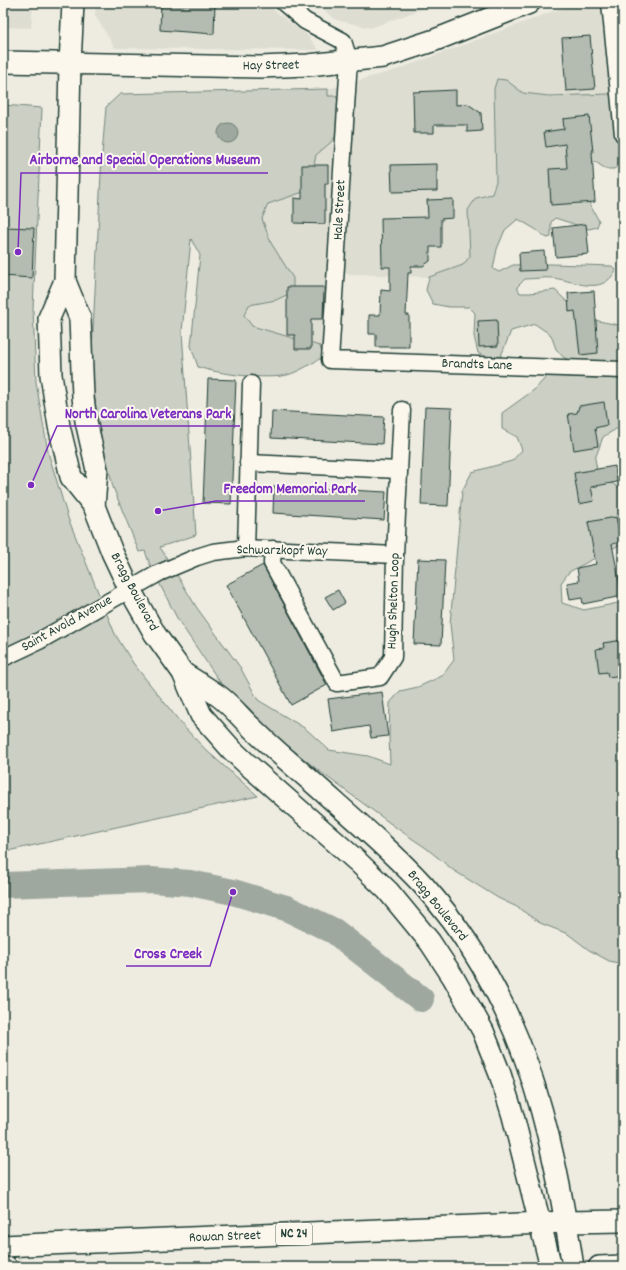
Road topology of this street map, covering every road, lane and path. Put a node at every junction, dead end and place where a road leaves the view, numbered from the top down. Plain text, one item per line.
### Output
1 (73, 3) edge
2 (284, 3) edge
3 (529, 3) edge
4 (610, 3) edge
5 (349, 60) junction
6 (3, 62) edge
7 (70, 64) junction
8 (623, 134) edge
9 (65, 281) junction
10 (330, 360) joint
11 (623, 370) edge
12 (251, 384) dead end
13 (402, 410) dead end
14 (248, 463) junction
15 (399, 470) junction
16 (94, 506) junction
17 (246, 548) junction
18 (273, 549) junction
19 (395, 555) junction
20 (130, 590) junction
21 (3, 658) edge
22 (183, 673) junction
23 (623, 1221) edge
24 (566, 1222) junction
25 (540, 1223) junction
26 (3, 1246) edge
27 (623, 1266) edge
28 (551, 1267) edge
29 (573, 1267) edge
30 (599, 1267) edge

1 - 7 main road, Bragg Boulevard
2 - 5 street
3 - 5 main road, Hay Street
4 - 8 street
5 - 7 main road, Hay Street
5 - 10 street, Hale Street
6 - 7 main road, Hay Street
7 - 9 main road, Bragg Boulevard
9 - 16 main road, Bragg Boulevard
9 - 16 main road, Bragg Boulevard
10 - 11 street, Brandts Lane
12 - 14 street
13 - 15 street, Hugh Shelton Loop
14 - 15 street
14 - 17 street
15 - 19 street, Hugh Shelton Loop
16 - 20 main road, Bragg Boulevard
17 - 18 street, Schwarzkopf Way
17 - 20 street, Schwarzkopf Way
18 - 19 street, Schwarzkopf Way
18 - 19 street, Hugh Shelton Loop
20 - 21 street, Saint Avold Avenue
20 - 22 main road, Bragg Boulevard
22 - 24 main road, Bragg Boulevard
22 - 25 main road, Bragg Boulevard
23 - 24 main road, NC 24
24 - 25 main road, Rowan Street / NC 24
24 - 29 main road, Bragg Boulevard
25 - 26 main road, Rowan Street / NC 24, bridge
25 - 28 main road, Bragg Boulevard
27 - 30 main road

